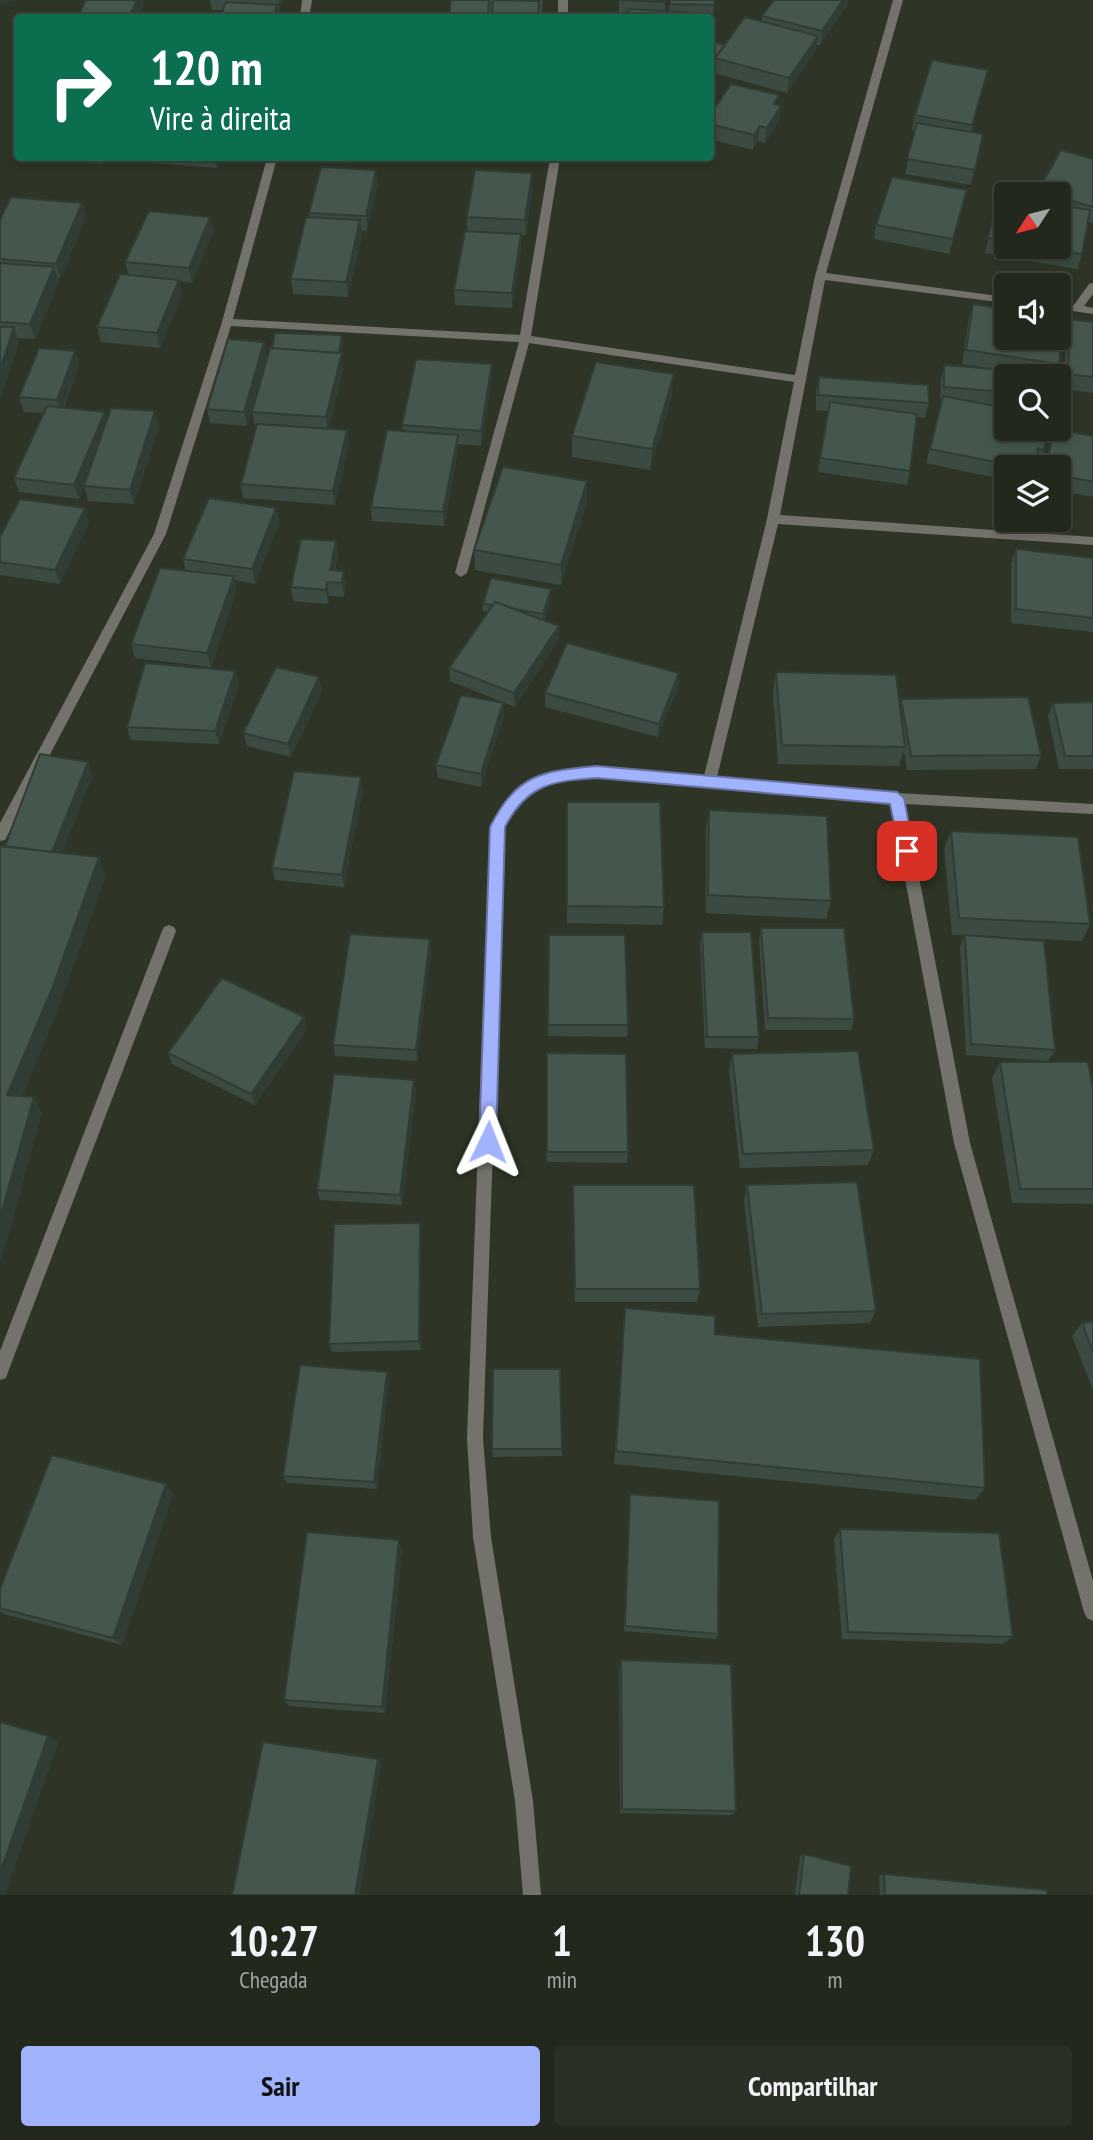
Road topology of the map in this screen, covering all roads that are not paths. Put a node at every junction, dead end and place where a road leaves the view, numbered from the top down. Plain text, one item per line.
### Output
1 (898, 0) edge
2 (271, 161) edge
3 (555, 161) edge
4 (820, 276) junction
5 (1093, 286) edge
6 (994, 298) edge
7 (1071, 308) edge
8 (1077, 309) junction
9 (1093, 311) edge
10 (227, 322) junction
11 (525, 339) junction
12 (799, 379) junction
13 (772, 519) junction
14 (1093, 541) edge
15 (461, 573) dead end
16 (709, 783) junction
17 (897, 798) junction
18 (1093, 809) edge
19 (0, 836) edge
20 (169, 931) dead end
21 (0, 1372) edge
22 (1093, 1612) edge
23 (532, 1895) edge

1 - 4 street
2 - 10 street
3 - 11 street
4 - 6 street
4 - 12 street
5 - 8 street
7 - 8 street
8 - 9 street
10 - 11 street
10 - 19 street
11 - 12 street
11 - 15 street
12 - 13 street
13 - 14 street
13 - 16 street
16 - 17 street
16 - 23 street
17 - 18 street
17 - 22 street
20 - 21 street

